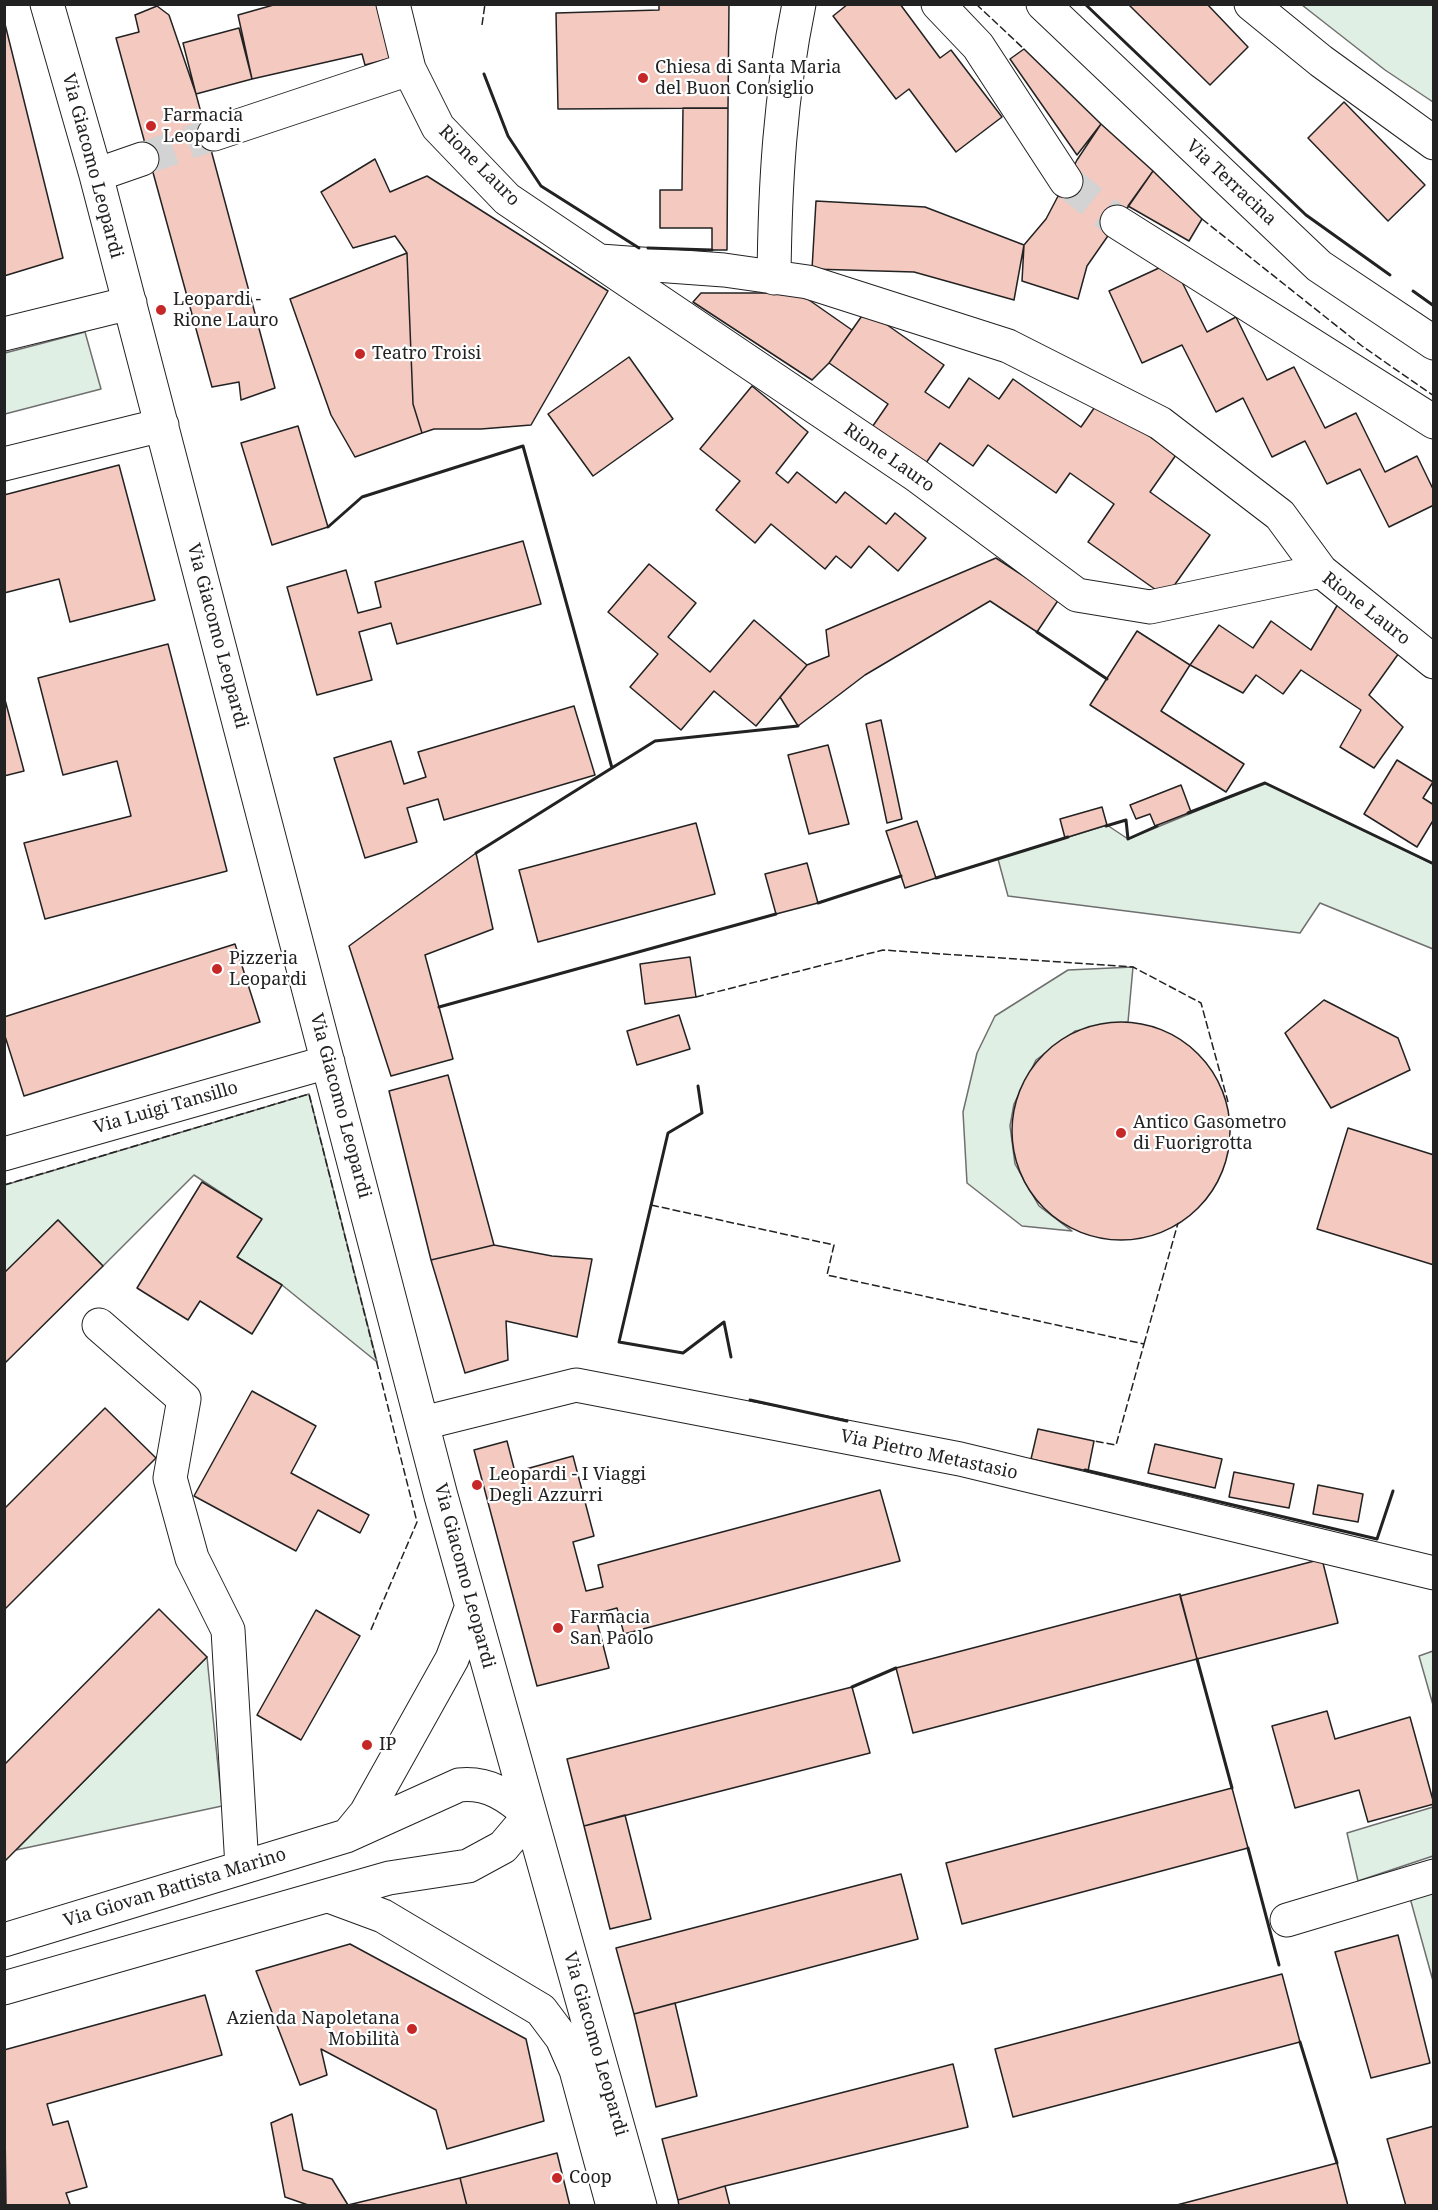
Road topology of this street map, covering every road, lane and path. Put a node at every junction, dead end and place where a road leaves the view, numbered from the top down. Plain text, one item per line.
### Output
1 (48, 4) edge
2 (393, 4) edge
3 (799, 4) edge
4 (938, 4) edge
5 (1043, 4) edge
6 (1251, 4) edge
7 (409, 69) junction
8 (214, 134) tunnel mouth
9 (1434, 143) edge
10 (142, 159) tunnel mouth
11 (96, 175) junction
12 (1066, 181) tunnel mouth
13 (1117, 222) tunnel mouth
14 (599, 261) junction
15 (774, 278) junction
16 (130, 303) junction
17 (4, 334) edge
18 (1434, 343) edge
19 (1434, 422) edge
20 (162, 425) junction
21 (4, 464) edge
22 (1321, 571) junction
23 (1434, 662) edge
24 (328, 1062) junction
25 (4, 1154) edge
26 (99, 1325) dead end
27 (423, 1423) junction
28 (1434, 1573) edge
29 (472, 1606) junction
30 (530, 1815) junction
31 (346, 1836) junction
32 (243, 1867) junction
33 (1434, 1876) edge
34 (329, 1896) junction
35 (1287, 1920) dead end
36 (4, 1940) edge
37 (4, 1988) edge
38 (612, 2205) edge
39 (640, 2205) edge

1 - 11 street, Via Giacomo Leopardi
2 - 7 street, Rione Lauro
3 - 15 street
4 - 12 street
5 - 18 street, Via Terracina
6 - 9 street
7 - 8 street
7 - 14 street, Rione Lauro
10 - 11 street
11 - 16 street, Via Giacomo Leopardi
13 - 19 street
14 - 15 street
14 - 22 street, Rione Lauro
15 - 22 street
16 - 17 street
16 - 20 street, Via Giacomo Leopardi
20 - 21 street
20 - 24 street, Via Giacomo Leopardi
22 - 23 street, Rione Lauro
24 - 25 street, Via Luigi Tansillo
24 - 27 street, Via Giacomo Leopardi
26 - 32 street
27 - 28 street, Via Pietro Metastasio
27 - 29 street, Via Giacomo Leopardi
29 - 30 street, Via Giacomo Leopardi
29 - 31 street
30 - 31 street, Via Giovan Battista Marino
30 - 34 street
30 - 39 street, Via Giacomo Leopardi
31 - 32 street, Via Giovan Battista Marino
32 - 36 street, Via Giovan Battista Marino
33 - 35 street
34 - 37 street
34 - 38 street, Via Giacomo Leopardi

